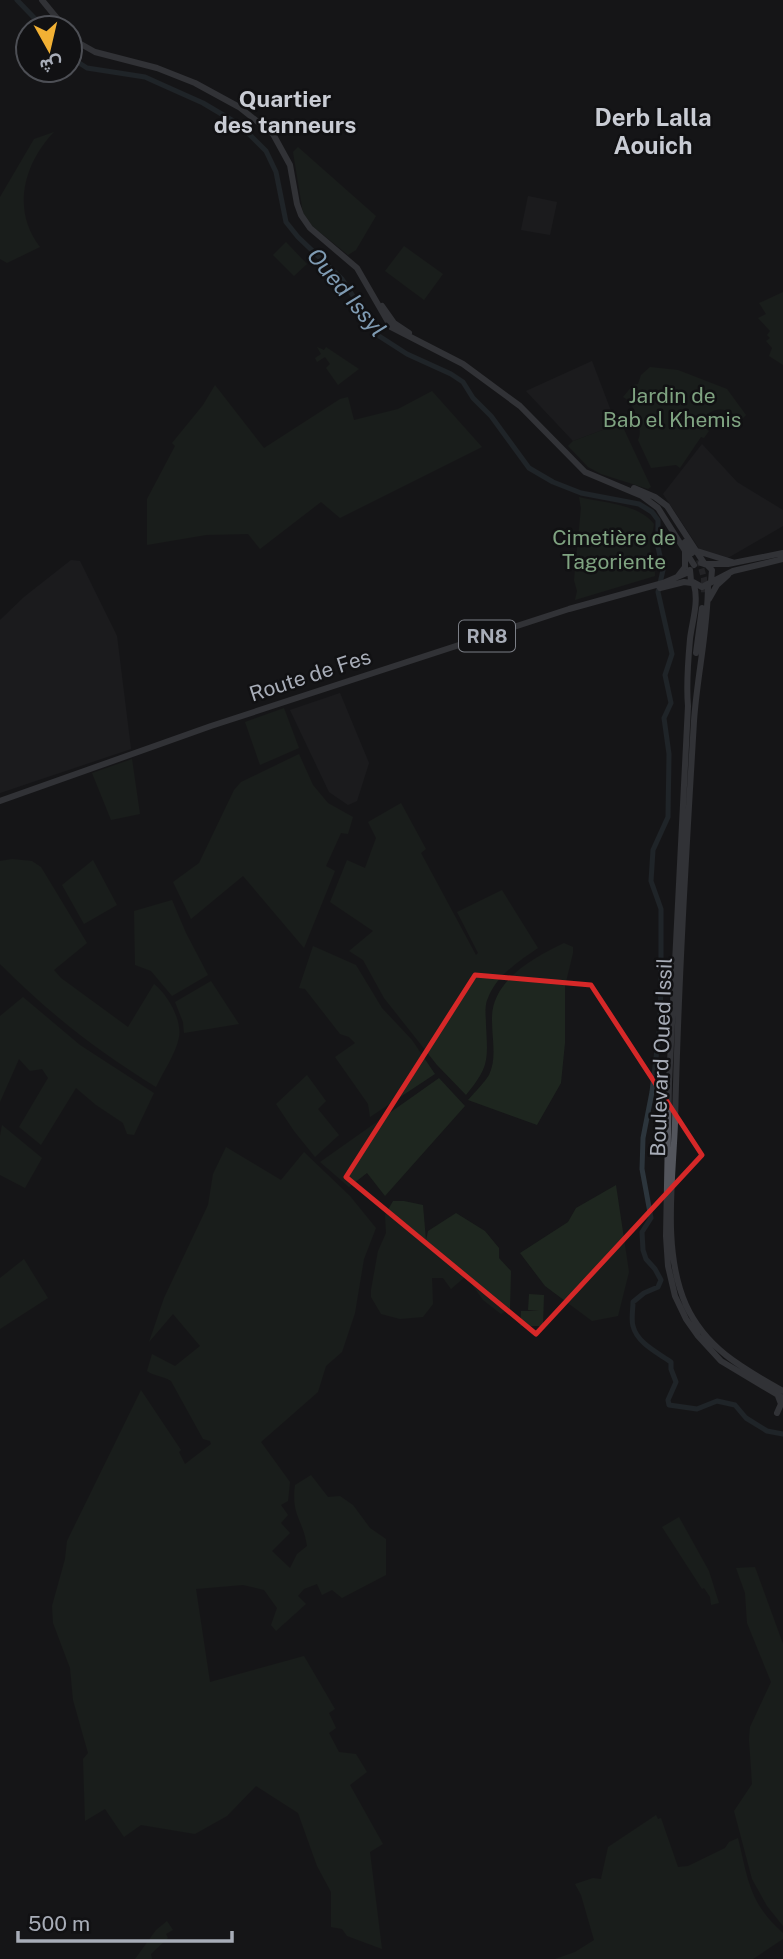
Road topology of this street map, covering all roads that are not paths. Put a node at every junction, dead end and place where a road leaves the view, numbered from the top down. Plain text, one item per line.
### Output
1 (84, 49) edge
2 (366, 283) junction
3 (658, 508) junction
4 (684, 549) junction
5 (695, 552) junction
6 (783, 553) edge
7 (783, 559) edge
8 (734, 563) junction
9 (705, 564) junction
10 (692, 569) junction
11 (733, 571) junction
12 (675, 581) junction
13 (709, 583) junction
14 (693, 584) junction
15 (696, 602) junction
16 (706, 607) junction
17 (697, 676) junction
18 (688, 706) junction
19 (0, 801) edge
20 (781, 1395) edge
21 (776, 1413) dead end

1 - 2 main road
2 - 3 main road
2 - 5 main road
3 - 4 main road
3 - 5 main road
4 - 10 main road
4 - 12 main road
5 - 8 main road
5 - 9 main road
6 - 8 main road, RN8
7 - 11 main road, RN8
8 - 9 main road, RN8
9 - 10 main road, RN8
9 - 13 main road
10 - 12 main road, Route de Fes / RN8
10 - 14 main road
11 - 13 main road, RN8
11 - 16 main road
12 - 14 main road, Route de Fes / RN8
12 - 15 main road
12 - 19 main road, Route de Fes / RN8
13 - 14 main road, RN8
13 - 16 main road, Boulevard Oued Issil
14 - 15 main road, Boulevard Oued Issil
15 - 18 main road, Boulevard Oued Issil
16 - 17 main road, Boulevard Oued Issil
17 - 18 main road, Boulevard Oued Issil
17 - 20 main road, Boulevard Oued Issil
18 - 20 main road, Boulevard Oued Issil
20 - 21 main road

